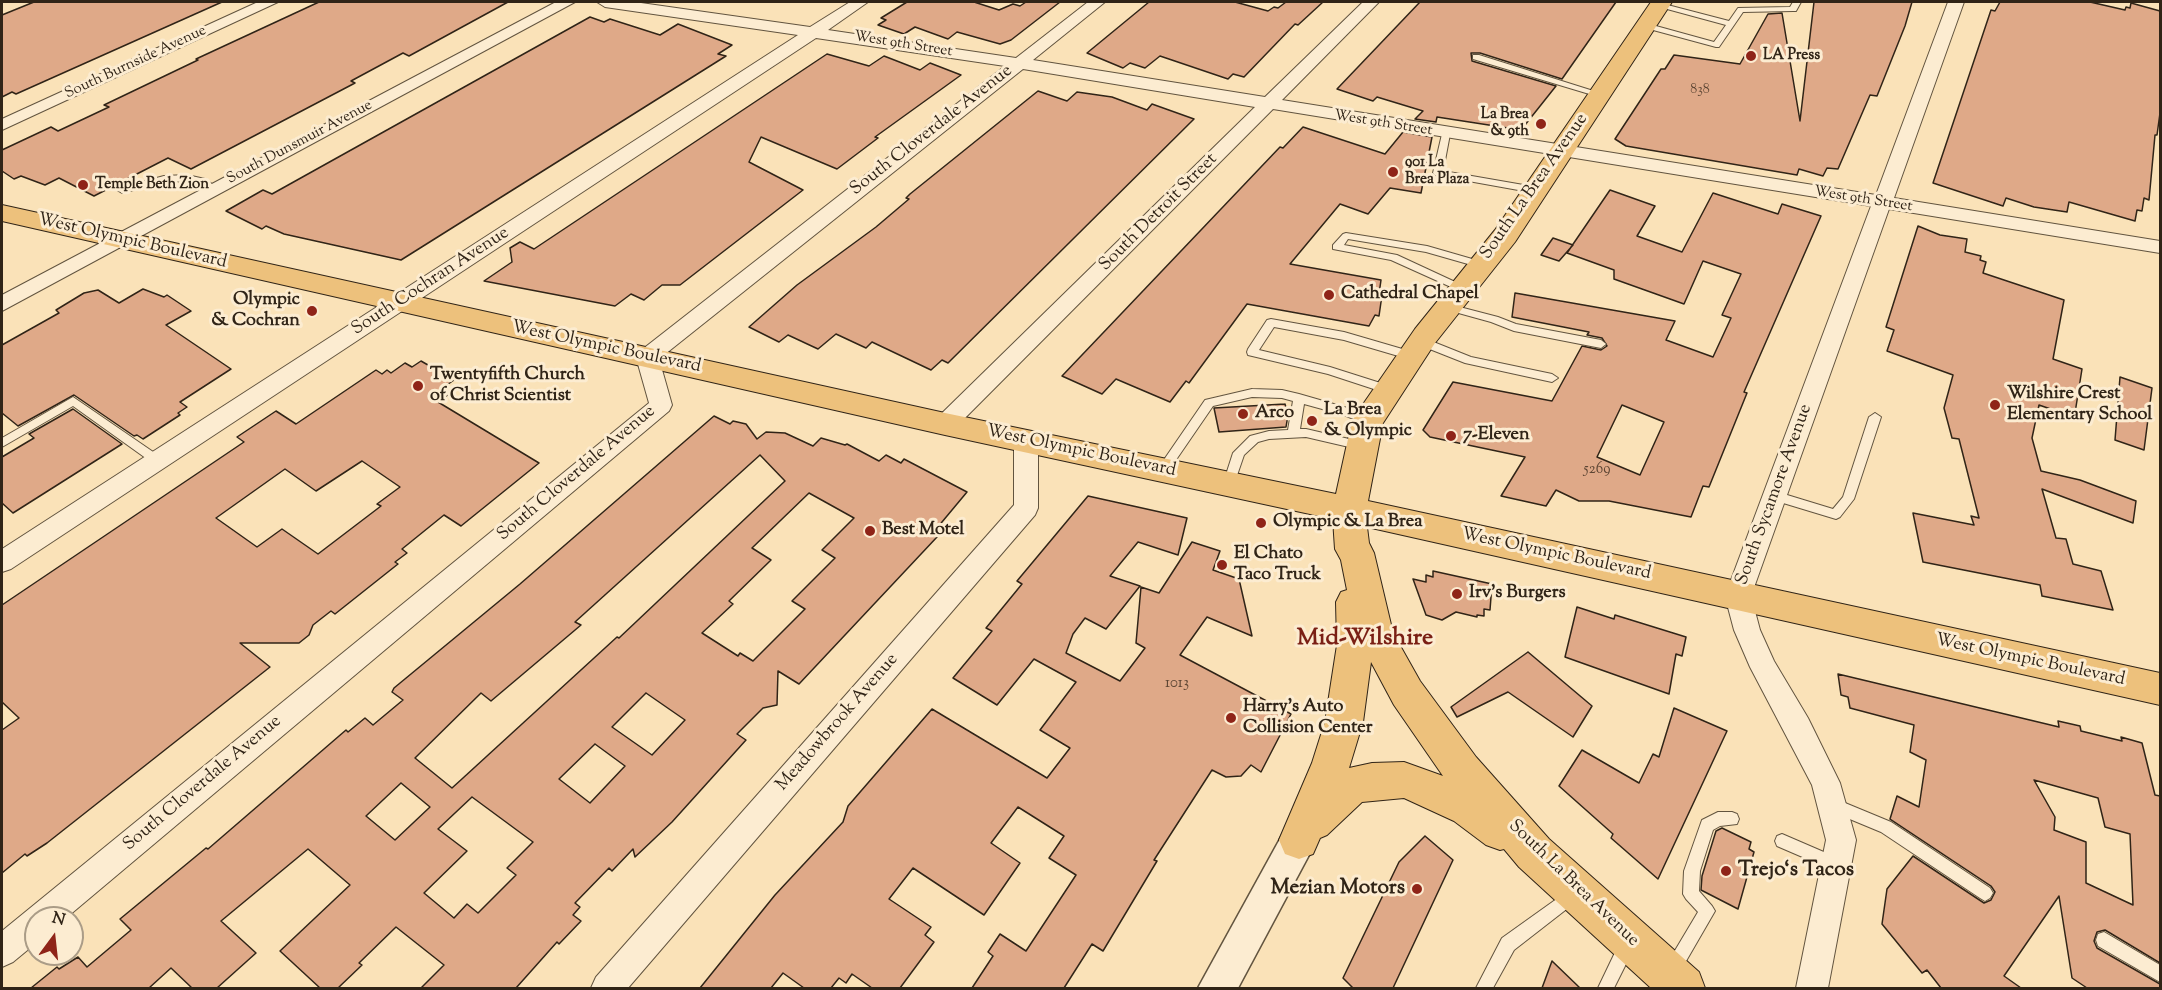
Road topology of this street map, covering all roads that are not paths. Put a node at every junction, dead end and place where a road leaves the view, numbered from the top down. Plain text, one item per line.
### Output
1 (270, 2) edge
2 (567, 2) edge
3 (605, 2) edge
4 (860, 2) edge
5 (1097, 2) edge
6 (1371, 2) edge
7 (1797, 2) edge
8 (1956, 2) edge
9 (1660, 3) edge
10 (1730, 24) junction
11 (1645, 25) junction
12 (813, 31) junction
13 (1476, 57) dead end
14 (1018, 63) junction
15 (1599, 94) junction
16 (1269, 105) junction
17 (2, 125) edge
18 (1446, 134) junction
19 (1561, 152) junction
20 (214, 189) junction
21 (122, 190) dead end
22 (1536, 190) junction
23 (1881, 202) junction
24 (2, 213) edge
25 (120, 239) junction
26 (2160, 247) edge
27 (1482, 265) junction
28 (1455, 298) junction
29 (401, 303) junction
30 (2, 304) edge
31 (1601, 344) dead end
32 (1416, 348) junction
33 (647, 357) junction
34 (1552, 378) dead end
35 (1389, 390) junction
36 (1299, 398) junction
37 (1875, 417) dead end
38 (945, 424) junction
39 (1365, 433) junction
40 (1293, 434) junction
41 (1026, 441) junction
42 (2, 443) edge
43 (158, 461) junction
44 (1163, 470) junction
45 (1229, 484) junction
46 (1774, 496) junction
47 (1349, 510) junction
48 (1352, 549) junction
49 (2, 562) edge
50 (1738, 596) junction
51 (2160, 689) edge
52 (1832, 805) junction
53 (1732, 819) dead end
54 (1299, 840) junction
55 (1782, 841) dead end
56 (1534, 853) junction
57 (1836, 865) junction
58 (1577, 892) junction
59 (1984, 893) dead end
60 (56, 906) edge
61 (24, 933) edge
62 (1630, 940) junction
63 (2104, 940) dead end
64 (2, 951) edge
65 (2160, 974) edge
66 (1676, 982) edge
67 (607, 988) edge
68 (1217, 988) edge
69 (1484, 988) edge
70 (1606, 988) edge
71 (1812, 988) edge

1 - 17 street, South Burnside Avenue
2 - 20 street, South Dunsmuir Avenue
3 - 12 street, West 9th Street
4 - 12 street, South Cochran Avenue
5 - 14 street, South Cloverdale Avenue
6 - 16 street, South Detroit Street
7 - 10 lane
8 - 23 street, South Sycamore Avenue
9 - 10 lane
9 - 11 main road, South La Brea Avenue
10 - 11 lane
11 - 15 main road, South La Brea Avenue
12 - 14 street, West 9th Street
12 - 29 street, South Cochran Avenue
13 - 15 lane
14 - 16 street, West 9th Street
14 - 33 street, South Cloverdale Avenue
15 - 19 main road, South La Brea Avenue
16 - 18 street, West 9th Street
16 - 38 street, South Detroit Street
18 - 19 street, West 9th Street
18 - 22 lane
19 - 22 main road, South La Brea Avenue
19 - 23 street, West 9th Street
20 - 21 lane
20 - 25 street, South Dunsmuir Avenue
22 - 27 main road, South La Brea Avenue
23 - 26 street, West 9th Street
23 - 46 street, South Sycamore Avenue
24 - 25 main road, West Olympic Boulevard
25 - 29 main road, West Olympic Boulevard
25 - 30 street, South Dunsmuir Avenue
27 - 28 main road, South La Brea Avenue
27 - 28 lane
28 - 31 lane
28 - 32 main road, South La Brea Avenue
29 - 33 main road, West Olympic Boulevard
29 - 43 street, South Cochran Avenue
32 - 34 lane
32 - 35 main road, South La Brea Avenue
32 - 35 lane
33 - 38 main road, West Olympic Boulevard
33 - 60 street, South Cloverdale Avenue
35 - 39 main road, South La Brea Avenue
36 - 39 lane
36 - 40 lane
36 - 44 lane
37 - 46 lane
38 - 41 main road, West Olympic Boulevard
39 - 40 lane
39 - 47 main road, South La Brea Avenue
40 - 45 lane
41 - 44 main road, West Olympic Boulevard
41 - 67 street, Meadowbrook Avenue
42 - 43 lane
43 - 49 street, South Cochran Avenue
44 - 45 main road, West Olympic Boulevard
45 - 47 main road, West Olympic Boulevard
46 - 50 street, South Sycamore Avenue
47 - 48 main road, South La Brea Avenue
47 - 50 main road, West Olympic Boulevard
48 - 54 main road
48 - 56 main road, South La Brea Avenue
50 - 51 main road, West Olympic Boulevard
50 - 52 street, South Sycamore Avenue
52 - 57 street, South Sycamore Avenue
52 - 59 lane
53 - 66 lane
54 - 56 main road
54 - 68 street
55 - 57 lane
56 - 58 main road, South La Brea Avenue
57 - 71 street, South Sycamore Avenue
58 - 62 main road, South La Brea Avenue
58 - 69 lane
61 - 64 street
62 - 66 main road, South La Brea Avenue
62 - 70 lane
63 - 65 lane

